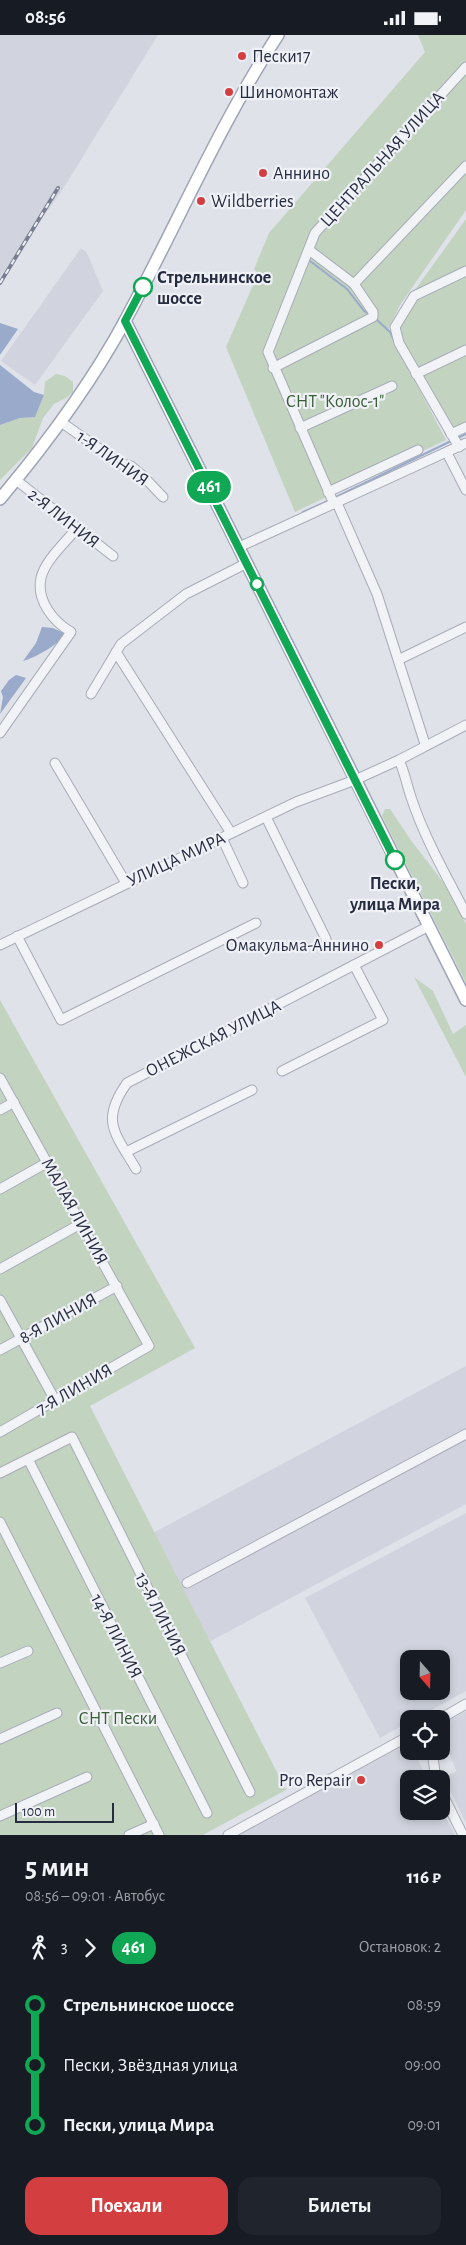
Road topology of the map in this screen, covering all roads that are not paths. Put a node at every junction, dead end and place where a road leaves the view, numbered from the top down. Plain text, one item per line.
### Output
1 (278, 35) edge
2 (466, 67) edge
3 (466, 166) edge
4 (309, 250) junction
5 (466, 271) edge
6 (354, 284) junction
7 (125, 321) junction
8 (466, 350) edge
9 (273, 368) junction
10 (416, 374) junction
11 (392, 386) dead end
12 (61, 422) junction
13 (466, 427) edge
14 (300, 428) junction
15 (451, 433) junction
16 (463, 445) edge
17 (418, 450) dead end
18 (447, 453) junction
19 (16, 480) junction
20 (466, 490) edge
21 (328, 492) junction
22 (163, 497) dead end
23 (0, 499) edge
24 (335, 504) junction
25 (77, 528) junction
26 (239, 547) junction
27 (113, 556) dead end
28 (247, 563) junction
29 (466, 627) edge
30 (116, 652) junction
31 (400, 659) junction
32 (91, 694) dead end
33 (465, 727) edge
34 (0, 733) edge
35 (425, 744) junction
36 (399, 759) junction
37 (55, 763) dead end
38 (356, 782) junction
39 (266, 817) junction
40 (231, 833) junction
41 (222, 838) junction
42 (126, 883) junction
43 (243, 883) dead end
44 (466, 914) edge
45 (256, 923) dead end
46 (429, 926) junction
47 (17, 936) junction
48 (326, 939) dead end
49 (0, 945) edge
50 (354, 965) junction
51 (466, 1000) edge
52 (282, 1071) dead end
53 (0, 1078) edge
54 (252, 1090) dead end
55 (14, 1102) junction
56 (0, 1110) edge
57 (126, 1153) junction
58 (48, 1162) junction
59 (136, 1169) dead end
60 (0, 1189) edge
61 (82, 1223) junction
62 (0, 1269) edge
63 (117, 1285) junction
64 (0, 1300) edge
65 (21, 1338) junction
66 (149, 1346) joint
67 (0, 1350) edge
68 (55, 1400) junction
69 (0, 1432) edge
70 (466, 1433) edge
71 (28, 1459) junction
72 (0, 1473) edge
73 (0, 1522) edge
74 (187, 1583) dead end
75 (28, 1651) dead end
76 (0, 1663) edge
77 (466, 1704) edge
78 (57, 1713) dead end
79 (450, 1713) edge
80 (0, 1739) edge
81 (400, 1741) edge
82 (87, 1777) dead end
83 (250, 1792) dead end
84 (450, 1809) edge
85 (207, 1813) dead end
86 (0, 1816) edge
87 (154, 1824) junction
88 (130, 1835) edge
89 (159, 1835) edge
90 (228, 1835) edge
91 (463, 1835) edge

1 - 7 main road
2 - 4 street, ЦЕНТРАЛЬНАЯ УЛИЦА
3 - 6 street
4 - 6 street
4 - 9 street, ЦЕНТРАЛЬНАЯ УЛИЦА
5 - 10 street
6 - 9 street
7 - 12 main road
7 - 26 main road
8 - 10 street
9 - 14 street, ЦЕНТРАЛЬНАЯ УЛИЦА
10 - 15 street
11 - 14 street
12 - 19 main road
12 - 22 street, 1-Я ЛИНИЯ
13 - 15 street
14 - 21 street, ЦЕНТРАЛЬНАЯ УЛИЦА
15 - 16 street
16 - 18 street
17 - 21 street
18 - 20 street
18 - 24 street
19 - 23 main road
19 - 25 street, 2-Я ЛИНИЯ
21 - 24 street, ЦЕНТРАЛЬНАЯ УЛИЦА
24 - 26 street
24 - 31 street, ЦЕНТРАЛЬНАЯ УЛИЦА
25 - 27 street, 2-Я ЛИНИЯ
25 - 34 street
26 - 28 main road
28 - 30 street
28 - 38 main road
29 - 31 street
30 - 32 street
30 - 40 street
31 - 35 street, ЦЕНТРАЛЬНАЯ УЛИЦА
33 - 35 street, УЛИЦА МИРА
35 - 36 street, УЛИЦА МИРА
36 - 38 street, УЛИЦА МИРА
36 - 44 street
37 - 42 street
38 - 39 street, УЛИЦА МИРА
38 - 46 main road
39 - 40 street, УЛИЦА МИРА
39 - 48 street
40 - 41 street, УЛИЦА МИРА
41 - 42 street, УЛИЦА МИРА
41 - 43 street
42 - 47 street, УЛИЦА МИРА
45 - 47 street
46 - 50 street, ОНЕЖСКАЯ УЛИЦА
46 - 51 main road
47 - 49 street, УЛИЦА МИРА
50 - 52 street
50 - 57 street, ОНЕЖСКАЯ УЛИЦА
53 - 55 street, МАЛАЯ ЛИНИЯ
54 - 57 street
55 - 56 street
55 - 58 street, МАЛАЯ ЛИНИЯ
57 - 59 street, ОНЕЖСКАЯ УЛИЦА
58 - 60 street
58 - 61 street, МАЛАЯ ЛИНИЯ
61 - 62 street
61 - 63 street, МАЛАЯ ЛИНИЯ
63 - 65 street, 8-Я ЛИНИЯ
63 - 66 street, МАЛАЯ ЛИНИЯ
64 - 65 street
65 - 67 street, 8-Я ЛИНИЯ
65 - 68 street
66 - 68 street, 7-Я ЛИНИЯ
68 - 69 street, 7-Я ЛИНИЯ
70 - 74 street
71 - 72 street
71 - 83 street, 13-Я ЛИНИЯ
71 - 85 street, 14-Я ЛИНИЯ
73 - 87 street
75 - 76 street
77 - 79 street
78 - 80 street
81 - 90 street
82 - 86 street
84 - 91 street
87 - 88 street
87 - 89 street

